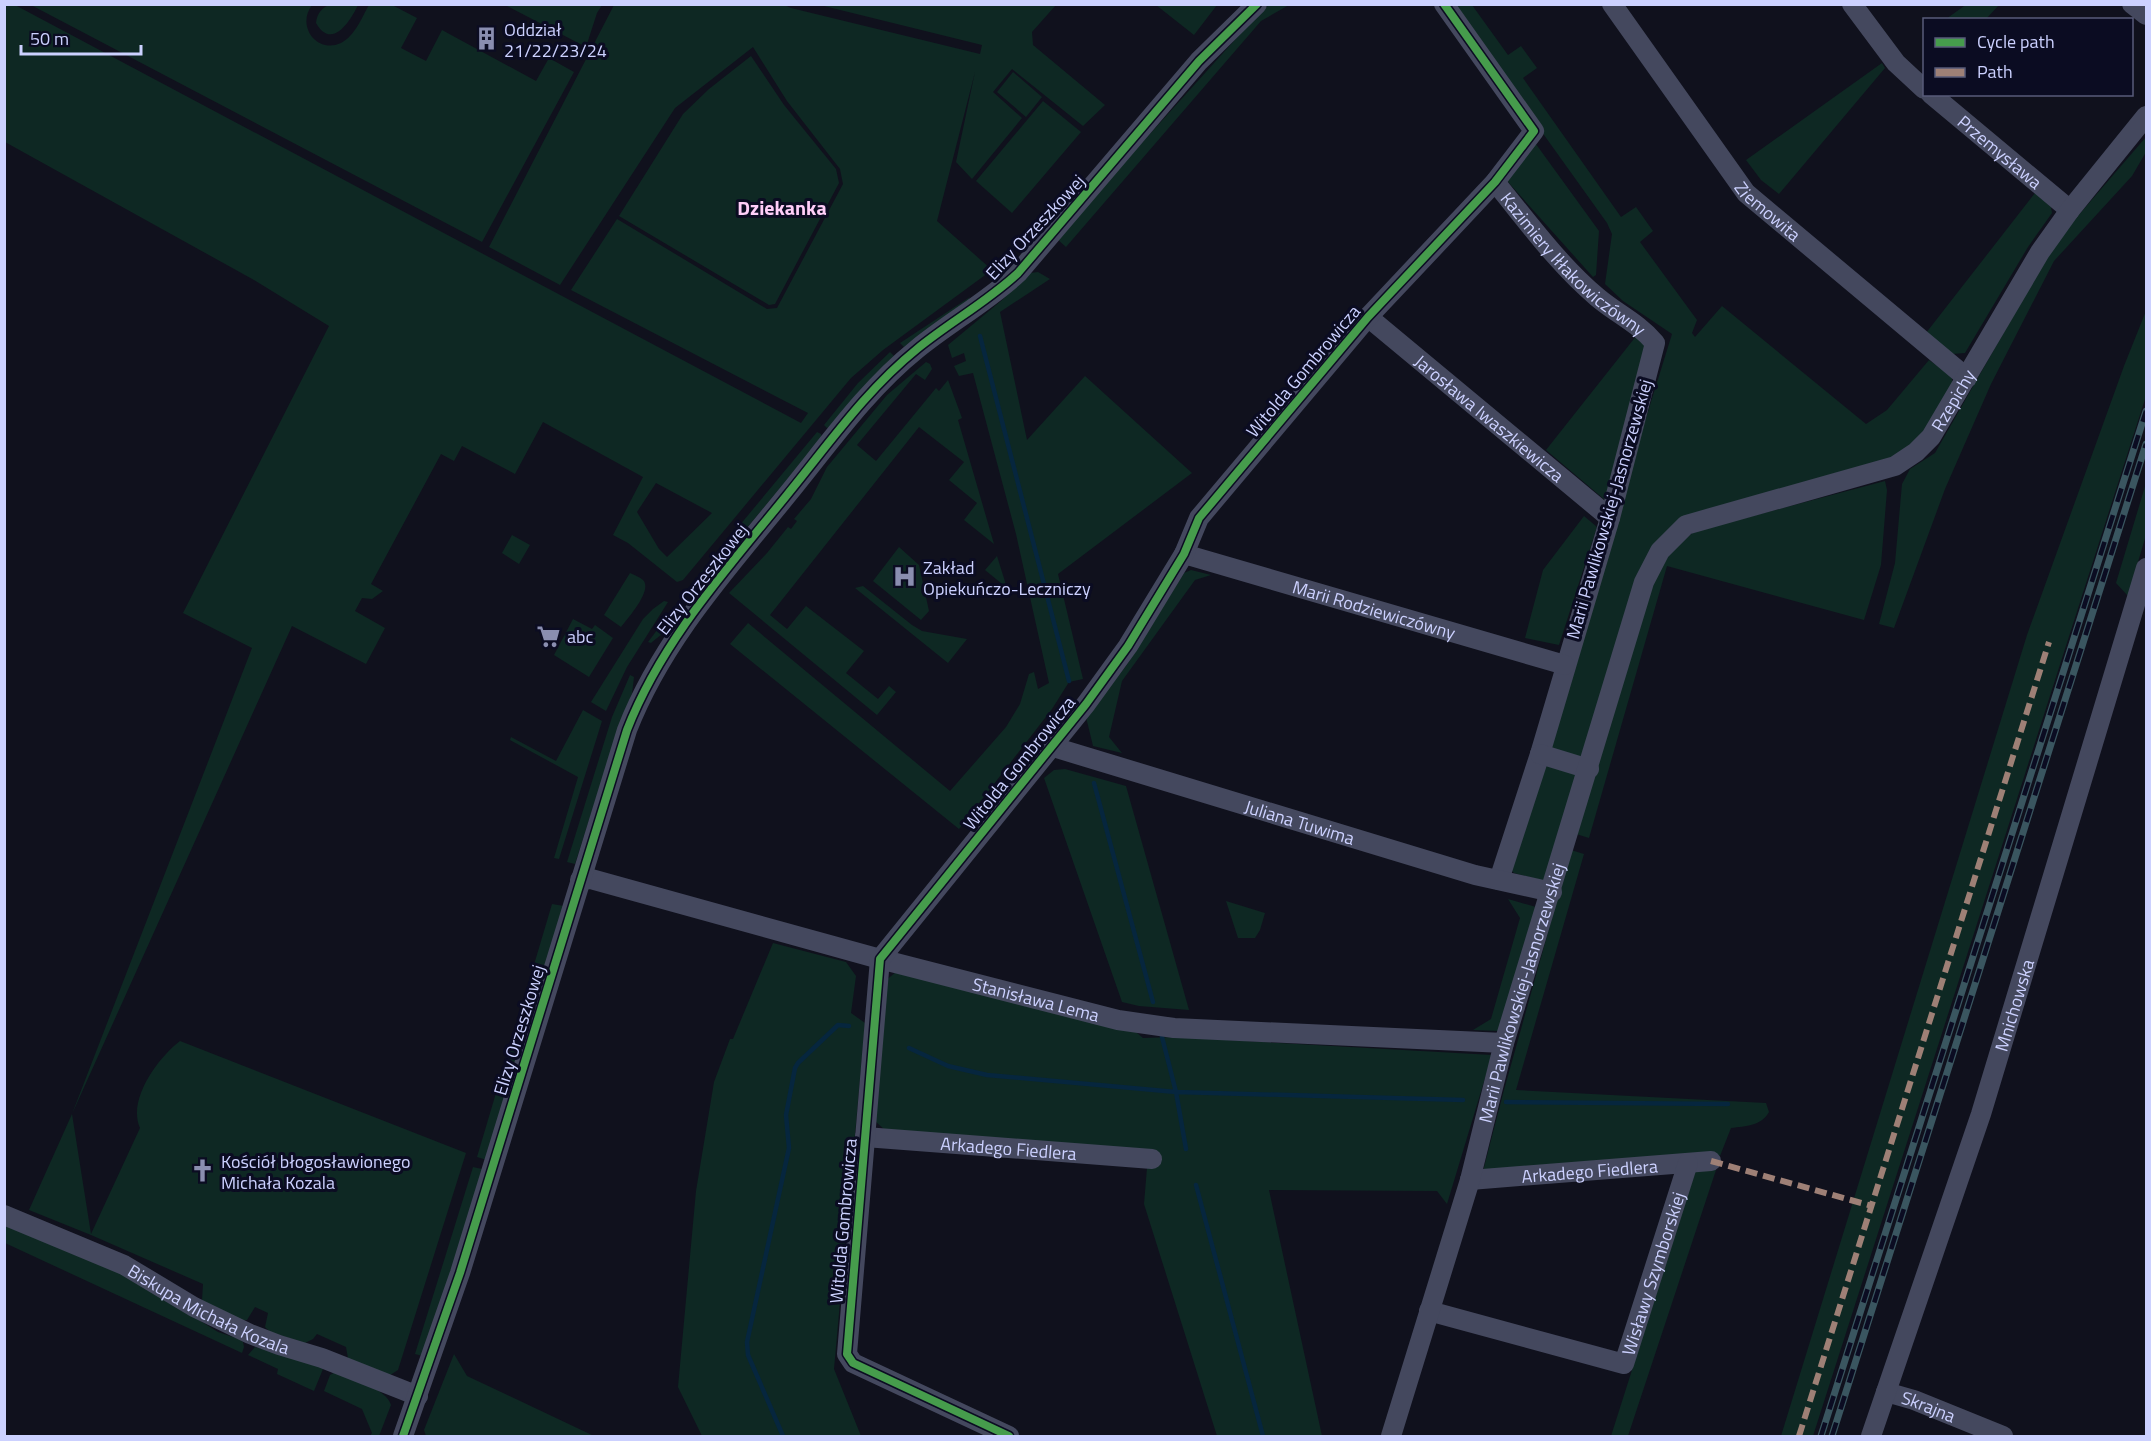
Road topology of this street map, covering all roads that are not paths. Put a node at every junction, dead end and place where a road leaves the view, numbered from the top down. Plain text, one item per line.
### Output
1 (1257, 4) edge
2 (1444, 4) edge
3 (1612, 4) edge
4 (1852, 4) edge
5 (2132, 4) edge
6 (2146, 15) edge
7 (1923, 88) edge
8 (1933, 96) edge
9 (2146, 116) edge
10 (1495, 182) junction
11 (2070, 210) junction
12 (1368, 317) junction
13 (1655, 343) joint
14 (1967, 378) junction
15 (1610, 518) junction
16 (1659, 551) joint
17 (1184, 554) junction
18 (2146, 568) edge
19 (1564, 665) junction
20 (1050, 746) junction
21 (1539, 754) junction
22 (1588, 769) junction
23 (580, 880) junction
24 (1499, 880) junction
25 (1552, 892) junction
26 (880, 959) junction
27 (1504, 1043) junction
28 (866, 1137) junction
29 (1152, 1159) dead end
30 (1711, 1161) dead end
31 (1688, 1163) junction
32 (1470, 1180) junction
33 (4, 1215) edge
34 (1429, 1311) junction
35 (1886, 1392) junction
36 (418, 1396) junction
37 (403, 1437) edge
38 (1009, 1437) edge
39 (1391, 1437) edge
40 (1871, 1437) edge
41 (2003, 1437) edge

1 - 23 street, Elizy Orzeszkowej
2 - 10 street, Witolda Gombrowicza
3 - 14 street, Ziemowita
4 - 7 street
5 - 6 street
8 - 11 street, Przemysława
9 - 11 street, Rzepichy
10 - 12 street, Witolda Gombrowicza
10 - 13 street, Kazimiery Iłłakowiczówny
11 - 14 street, Rzepichy
12 - 15 street, Jarosława Iwaszkiewicza
12 - 17 street, Witolda Gombrowicza
13 - 15 street, Marii Pawlikowskiej-Jasnorzewskiej
14 - 16 street, Rzepichy
15 - 19 street, Marii Pawlikowskiej-Jasnorzewskiej
16 - 22 street, Marii Pawlikowskiej-Jasnorzewskiej
17 - 19 street, Marii Rodziewiczówny
17 - 20 street, Witolda Gombrowicza
18 - 35 street, Mnichowska
19 - 21 street, Marii Pawlikowskiej-Jasnorzewskiej
20 - 24 street, Juliana Tuwima
20 - 26 street, Witolda Gombrowicza
21 - 22 street
21 - 24 street, Marii Pawlikowskiej-Jasnorzewskiej
22 - 25 street, Marii Pawlikowskiej-Jasnorzewskiej
23 - 26 street, Stanisława Lema
23 - 36 street, Elizy Orzeszkowej
24 - 25 street, Juliana Tuwima
25 - 27 street, Marii Pawlikowskiej-Jasnorzewskiej
26 - 27 street, Stanisława Lema
26 - 28 street, Witolda Gombrowicza
27 - 32 street, Marii Pawlikowskiej-Jasnorzewskiej
28 - 29 street, Arkadego Fiedlera
28 - 38 street, Witolda Gombrowicza
30 - 31 street, Arkadego Fiedlera
31 - 32 street, Arkadego Fiedlera
31 - 34 street, Wisławy Szymborskiej
32 - 34 street, Marii Pawlikowskiej-Jasnorzewskiej
33 - 36 street, Biskupa Michała Kozala
34 - 39 street, Marii Pawlikowskiej-Jasnorzewskiej
35 - 40 street, Mnichowska
35 - 41 street, Skrajna
36 - 37 street, Elizy Orzeszkowej

